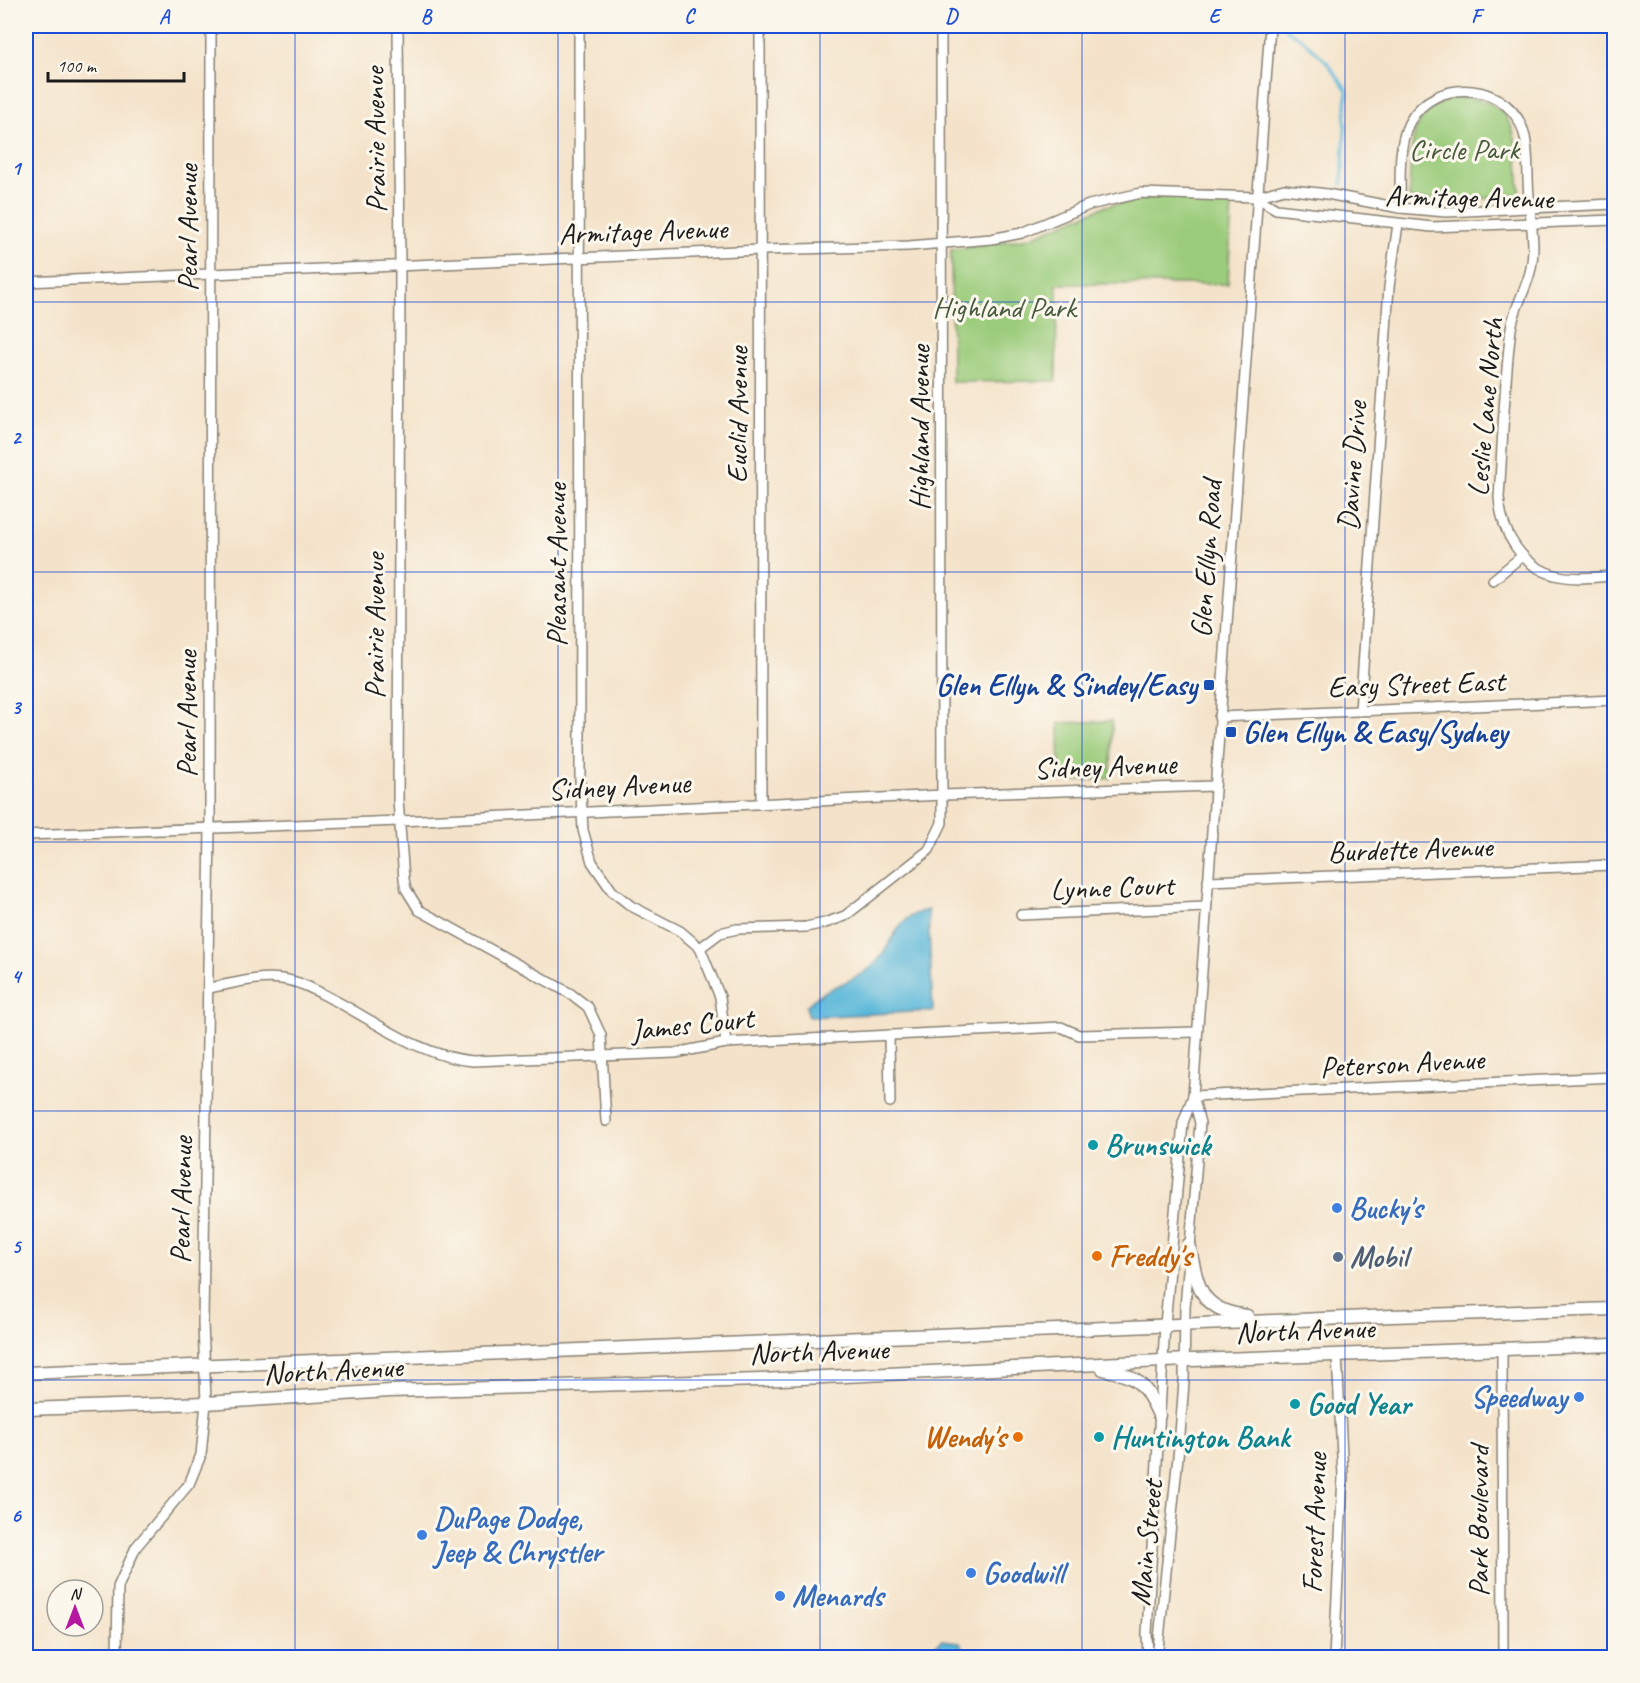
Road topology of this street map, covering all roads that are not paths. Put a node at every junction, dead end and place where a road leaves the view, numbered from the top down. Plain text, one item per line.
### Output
1 (211, 26) edge
2 (398, 26) edge
3 (579, 26) edge
4 (760, 26) edge
5 (941, 26) edge
6 (1270, 26) edge
7 (1256, 196) junction
8 (1614, 204) edge
9 (1400, 208) junction
10 (1531, 208) junction
11 (1614, 220) edge
12 (1398, 224) junction
13 (1531, 224) junction
14 (942, 243) junction
15 (761, 250) junction
16 (580, 258) junction
17 (400, 267) junction
18 (211, 275) junction
19 (26, 282) edge
20 (1522, 556) junction
21 (1614, 576) edge
22 (1493, 580) dead end
23 (1614, 700) edge
24 (1360, 711) junction
25 (1219, 717) junction
26 (1214, 786) junction
27 (943, 795) junction
28 (761, 804) junction
29 (583, 812) junction
30 (400, 821) junction
31 (210, 826) junction
32 (26, 835) edge
33 (1614, 865) edge
34 (1208, 880) junction
35 (1206, 907) junction
36 (1021, 915) dead end
37 (700, 948) junction
38 (208, 988) junction
39 (1197, 1032) junction
40 (889, 1035) junction
41 (726, 1043) junction
42 (604, 1056) junction
43 (1614, 1077) edge
44 (1192, 1096) junction
45 (890, 1102) dead end
46 (606, 1120) dead end
47 (1189, 1244) junction
48 (1614, 1309) edge
49 (1314, 1319) junction
50 (1184, 1324) junction
51 (1165, 1325) junction
52 (1614, 1345) edge
53 (1502, 1349) junction
54 (1337, 1355) junction
55 (1184, 1360) junction
56 (1163, 1361) junction
57 (206, 1366) junction
58 (1069, 1366) junction
59 (26, 1373) edge
60 (206, 1402) junction
61 (26, 1409) edge
62 (1159, 1415) junction
63 (117, 1658) edge
64 (1148, 1658) edge
65 (1157, 1658) edge
66 (1334, 1658) edge
67 (1503, 1658) edge

1 - 18 street, Pearl Avenue
2 - 17 street, Prairie Avenue
3 - 16 street, Pleasant Avenue
4 - 15 street, Euclid Avenue
5 - 14 street, Highland Avenue
6 - 7 street, Glen Ellyn Road
7 - 9 street, Armitage Avenue
7 - 12 street, Armitage Avenue
7 - 14 street, Armitage Avenue
7 - 25 street, Glen Ellyn Road
8 - 10 street, Armitage Avenue
9 - 10 street, Armitage Avenue
9 - 10 street
10 - 13 street, Leslie Lane North
11 - 13 street, Armitage Avenue
12 - 13 street, Armitage Avenue
12 - 24 street, Davine Drive
13 - 20 street, Leslie Lane North
14 - 15 street, Armitage Avenue
14 - 27 street, Highland Avenue
15 - 16 street, Armitage Avenue
15 - 28 street, Euclid Avenue
16 - 17 street, Armitage Avenue
16 - 29 street, Pleasant Avenue
17 - 18 street, Armitage Avenue
17 - 30 street, Prairie Avenue
18 - 19 street, Armitage Avenue
18 - 31 street, Pearl Avenue
20 - 21 street
20 - 22 street
23 - 24 street, Easy Street East
24 - 25 street, Easy Street East
25 - 26 street, Glen Ellyn Road
26 - 27 street, Sidney Avenue
26 - 34 street, Glen Ellyn Road
27 - 28 street, Sidney Avenue
27 - 37 street, Highland Avenue
28 - 29 street, Sidney Avenue
29 - 30 street, Sidney Avenue
29 - 37 street, Pleasant Avenue
30 - 31 street, Sidney Avenue
30 - 42 street, Prairie Avenue
31 - 32 street, Sidney Avenue
31 - 38 street, Pearl Avenue
33 - 34 street, Burdette Avenue
34 - 35 street, Glen Ellyn Road
35 - 36 street, Lynne Court
35 - 39 street, Glen Ellyn Road
37 - 41 street
38 - 42 street, James Court
38 - 57 street, Pearl Avenue
39 - 40 street, James Court
39 - 44 street, Glen Ellyn Road
40 - 41 street, James Court
40 - 45 street
41 - 42 street, James Court
42 - 46 street, Prairie Avenue
43 - 44 street, Peterson Avenue
44 - 47 street, Glen Ellyn Road
44 - 51 street, Glen Ellyn Road
47 - 49 main road
47 - 50 street, Glen Ellyn Road
48 - 49 main road, North Avenue
49 - 50 main road, North Avenue
50 - 51 main road, North Avenue
50 - 55 street, Glen Ellyn Road
51 - 56 street, Glen Ellyn Road
51 - 57 main road, North Avenue
52 - 53 main road, North Avenue
53 - 54 main road, North Avenue
53 - 67 street, Park Boulevard
54 - 55 main road, North Avenue
54 - 66 street, Forest Avenue
55 - 56 main road, North Avenue
55 - 65 street, Main Street
56 - 58 main road, North Avenue
56 - 62 street, Main Street
57 - 59 main road, North Avenue
57 - 60 street, Pearl Avenue
58 - 60 main road, North Avenue
58 - 62 main road
60 - 61 main road, North Avenue
60 - 63 street, Pearl Avenue
62 - 64 street, Main Street

